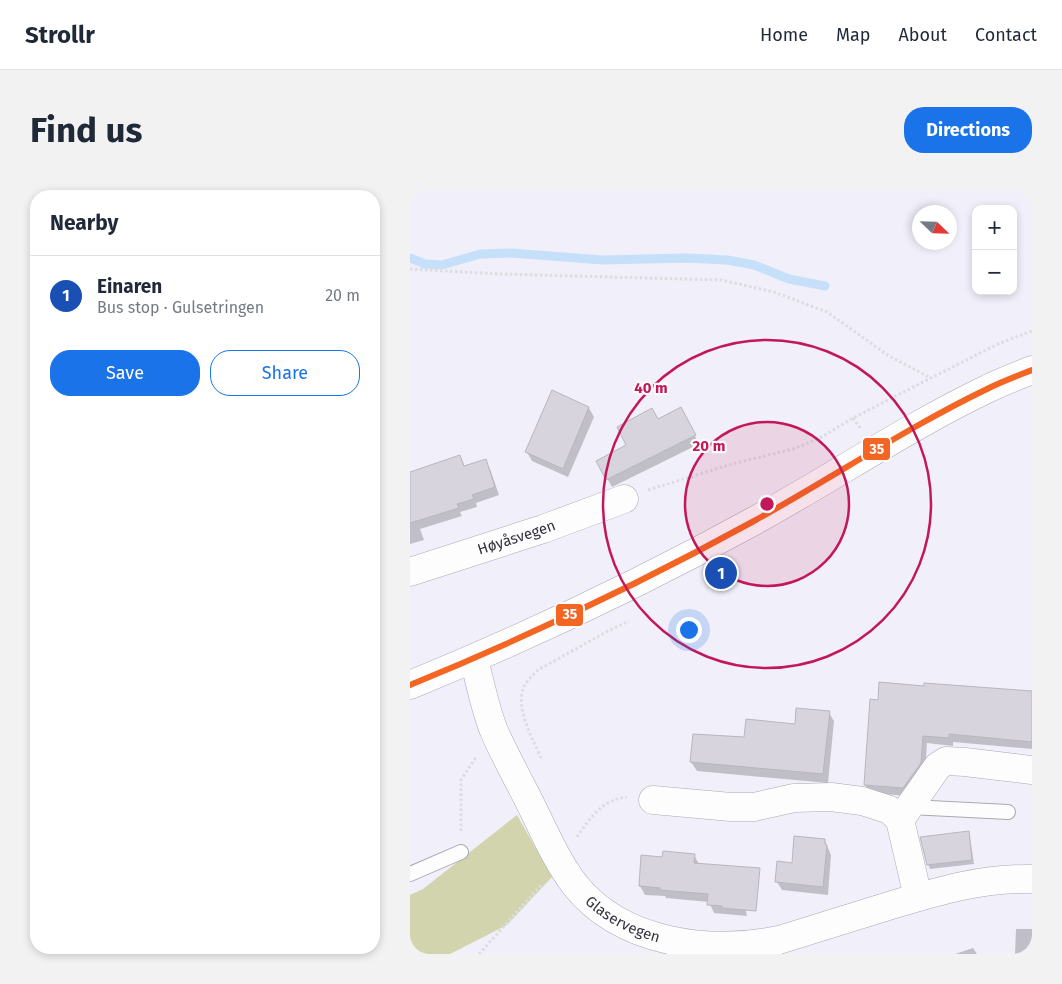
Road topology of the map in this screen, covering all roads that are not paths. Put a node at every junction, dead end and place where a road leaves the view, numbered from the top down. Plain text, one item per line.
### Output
1 (1032, 370) edge
2 (624, 499) road end
3 (410, 572) edge
4 (474, 658) junction
5 (410, 685) edge
6 (1032, 770) edge
7 (653, 800) dead end
8 (1008, 812) dead end
9 (905, 814) junction
10 (460, 852) road end
11 (410, 874) edge
12 (1032, 879) edge
13 (918, 897) junction

1 - 4 street
2 - 3 street, Høyåsvegen
4 - 5 street
4 - 13 street, Glaservegen
6 - 9 street
7 - 9 street
8 - 9 lane
9 - 13 street
10 - 11 lane
12 - 13 street, Glaservegen

